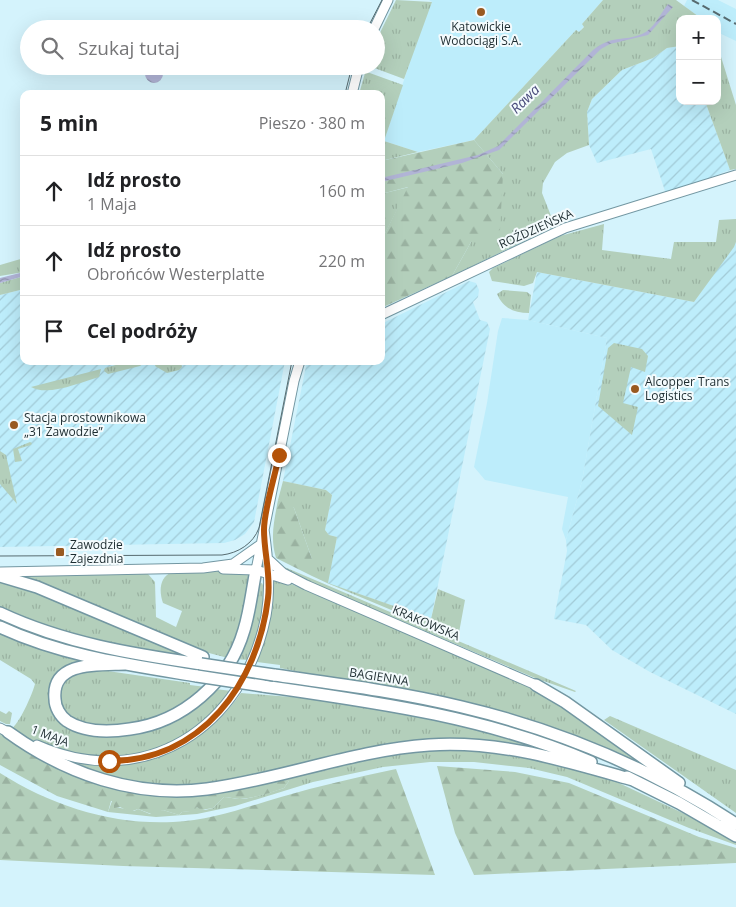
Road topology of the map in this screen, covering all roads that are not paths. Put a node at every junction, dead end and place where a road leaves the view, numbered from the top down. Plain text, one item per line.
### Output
1 (388, 0) edge
2 (378, 20) edge
3 (357, 75) edge
4 (353, 90) edge
5 (736, 175) edge
6 (385, 313) edge
7 (299, 365) edge
8 (264, 529) junction
9 (260, 545) junction
10 (268, 559) junction
11 (203, 568) junction
12 (256, 570) junction
13 (0, 572) edge
14 (269, 574) junction
15 (0, 576) edge
16 (306, 585) junction
17 (0, 613) edge
18 (0, 627) edge
19 (202, 660) junction
20 (126, 664) junction
21 (242, 675) junction
22 (536, 685) joint
23 (4, 730) edge
24 (633, 780) junction
25 (699, 800) junction
26 (736, 824) edge
27 (736, 836) edge

1 - 2 street
3 - 4 street
5 - 6 street, ROŹDZIEŃSKA
7 - 8 street
8 - 9 street
8 - 10 street, 1 MAJA
9 - 11 street
9 - 12 street
10 - 14 street, 1 MAJA
10 - 16 street, KRAKOWSKA
11 - 12 street, KRAKOWSKA
11 - 13 street
12 - 14 street, KRAKOWSKA
12 - 20 main road
14 - 16 street, KRAKOWSKA
14 - 21 street, 1 MAJA
15 - 19 main road
16 - 22 street, KRAKOWSKA
17 - 19 main road
18 - 20 main road, BAGIENNA
19 - 21 main road, BAGIENNA, bridge
20 - 24 main road, BAGIENNA, bridge
21 - 23 street, 1 MAJA
21 - 25 main road, BAGIENNA, bridge
22 - 25 main road
23 - 24 main road
24 - 27 main road, BAGIENNA
25 - 26 main road, BAGIENNA

